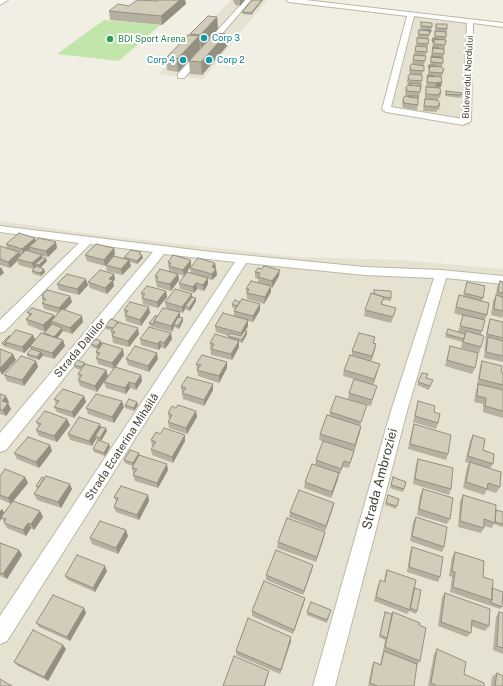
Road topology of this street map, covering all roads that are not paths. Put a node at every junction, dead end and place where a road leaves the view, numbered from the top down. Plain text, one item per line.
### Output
1 (5, 0) edge
2 (248, 0) edge
3 (289, 0) edge
4 (332, 2) edge
5 (0, 3) edge
6 (411, 14) junction
7 (470, 21) junction
8 (503, 25) edge
9 (181, 76) dead end
10 (6, 230) edge
11 (0, 240) edge
12 (87, 241) junction
13 (160, 251) junction
14 (243, 259) junction
15 (440, 274) junction
16 (503, 280) edge
17 (0, 328) edge
18 (0, 445) edge
19 (0, 634) edge
20 (324, 686) edge

1 - 5 street
2 - 9 street
3 - 4 street, Bulevardul Nordului
4 - 6 street, Bulevardul Nordului
6 - 7 street, Bulevardul Nordului
6 - 7 street, Bulevardul Nordului
7 - 8 street, Bulevardul Nordului
10 - 11 street
10 - 12 street
12 - 13 street
12 - 17 street
13 - 14 street
13 - 18 street, Strada Daliilor
14 - 15 street
14 - 19 street, Strada Ecaterina Mihăilă
15 - 16 street
15 - 20 street, Strada Ambroziei

